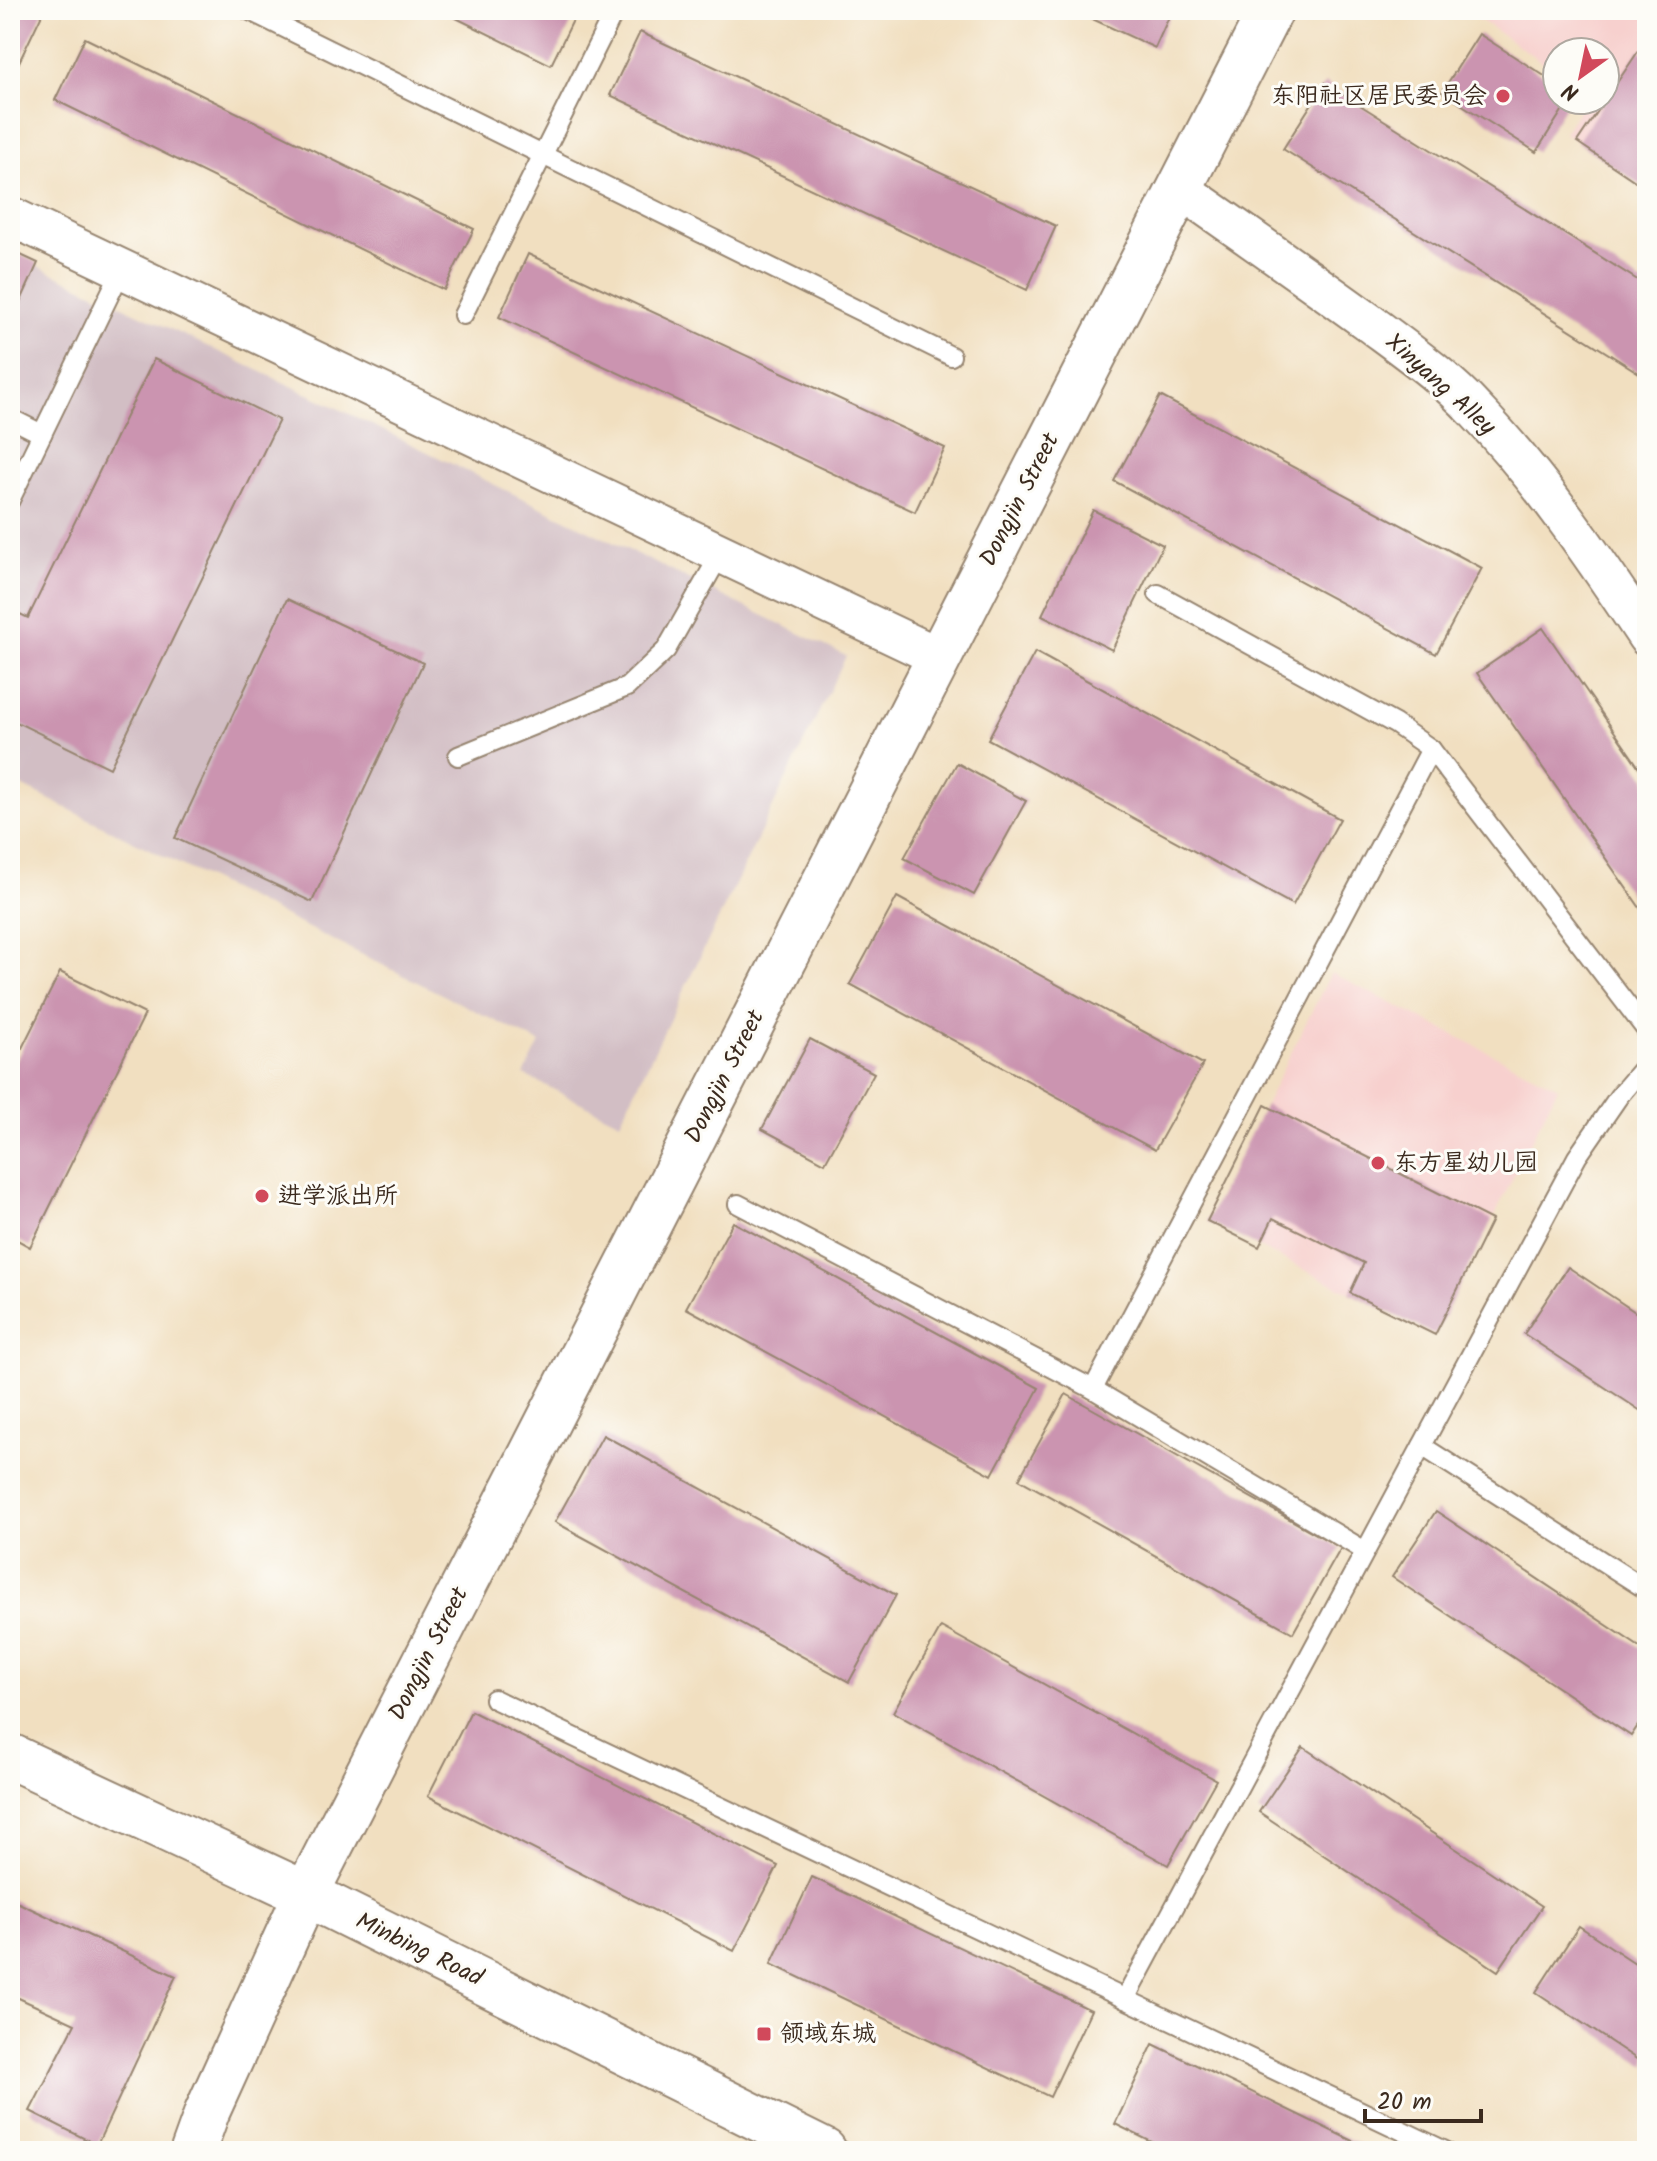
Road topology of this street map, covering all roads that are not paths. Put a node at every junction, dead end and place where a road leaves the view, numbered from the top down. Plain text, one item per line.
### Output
1 (248, 10) edge
2 (615, 10) edge
3 (1271, 10) edge
4 (543, 155) junction
5 (1179, 188) junction
6 (10, 216) edge
7 (122, 269) junction
8 (463, 315) dead end
9 (951, 356) dead end
10 (10, 418) edge
11 (42, 434) junction
12 (10, 500) edge
13 (721, 553) junction
14 (1158, 594) dead end
15 (1647, 637) edge
16 (941, 658) junction
17 (1431, 749) junction
18 (458, 756) dead end
19 (1647, 1031) edge
20 (1647, 1063) edge
21 (738, 1204) dead end
22 (1093, 1389) junction
23 (1422, 1446) junction
24 (1365, 1551) junction
25 (1647, 1590) edge
26 (494, 1699) dead end
27 (10, 1756) edge
28 (306, 1894) junction
29 (1125, 1999) junction
30 (193, 2151) edge
31 (824, 2151) edge
32 (1445, 2151) edge

1 - 4 lane
2 - 4 lane
3 - 5 street, Dongjin Street
4 - 8 lane
4 - 9 lane
5 - 15 street, Xinyang Alley
5 - 16 street, Dongjin Street
6 - 7 street
7 - 11 lane
7 - 13 street
10 - 11 lane
11 - 12 lane
13 - 16 street
13 - 18 lane
14 - 17 lane
16 - 28 street, Dongjin Street
17 - 19 lane
17 - 22 lane
20 - 23 lane
21 - 22 lane
22 - 24 lane
23 - 24 lane
23 - 25 lane
24 - 29 lane
26 - 29 lane
27 - 28 street, Minbing Road
28 - 30 street, Dongjin Street
28 - 31 street, Minbing Road
29 - 32 lane

